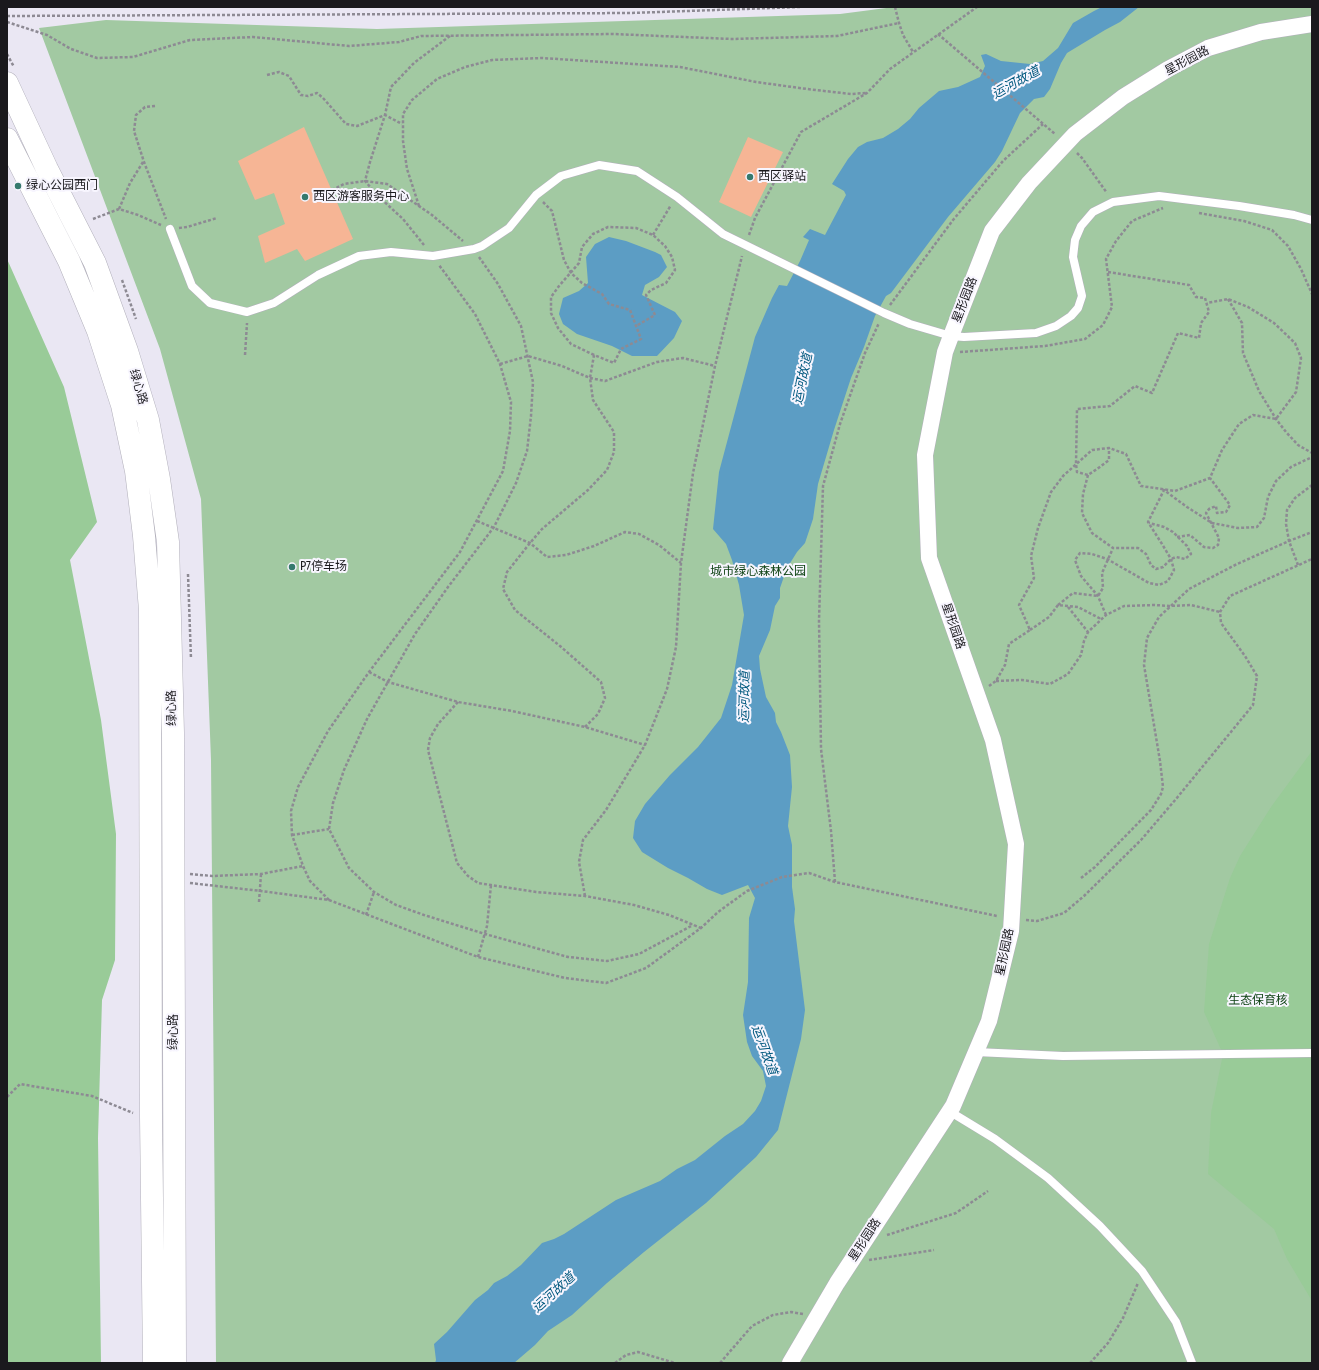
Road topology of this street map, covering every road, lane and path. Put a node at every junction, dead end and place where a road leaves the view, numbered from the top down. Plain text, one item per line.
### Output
1 (800, 7) edge
2 (895, 7) edge
3 (967, 7) edge
4 (976, 7) edge
5 (969, 12) junction
6 (7, 16) edge
7 (7, 22) edge
8 (899, 23) junction
9 (1312, 24) edge
10 (938, 34) junction
11 (450, 36) junction
12 (913, 52) junction
13 (267, 75) dead end
14 (7, 83) edge
15 (867, 93) junction
16 (155, 106) dead end
17 (385, 115) junction
18 (403, 124) junction
19 (1043, 124) junction
20 (7, 139) edge
21 (1066, 144) junction
22 (144, 162) junction
23 (366, 181) junction
24 (332, 190) dead end
25 (536, 194) junction
26 (677, 197) junction
27 (1113, 202) junction
28 (420, 206) junction
29 (119, 209) junction
30 (1170, 209) dead end
31 (1193, 212) dead end
32 (218, 218) dead end
33 (93, 219) dead end
34 (1312, 220) edge
35 (170, 229) junction
36 (654, 235) junction
37 (745, 245) junction
38 (474, 249) junction
39 (433, 256) junction
40 (571, 272) junction
41 (1108, 272) junction
42 (1312, 294) edge
43 (1228, 299) junction
44 (1207, 303) junction
45 (247, 312) junction
46 (884, 313) junction
47 (636, 326) junction
48 (950, 336) junction
49 (245, 355) dead end
50 (594, 355) junction
51 (528, 356) junction
52 (500, 364) junction
53 (715, 366) junction
54 (590, 378) junction
55 (1276, 419) junction
56 (1109, 448) junction
57 (1312, 453) edge
58 (1312, 457) edge
59 (1076, 464) junction
60 (1088, 475) junction
61 (1210, 478) junction
62 (1312, 485) edge
63 (1164, 490) junction
64 (477, 521) junction
65 (1148, 522) junction
66 (1212, 523) junction
67 (494, 527) junction
68 (1312, 532) edge
69 (1176, 537) junction
70 (1289, 541) junction
71 (530, 543) junction
72 (1113, 548) junction
73 (1107, 559) junction
74 (1312, 559) edge
75 (1170, 560) junction
76 (681, 563) junction
77 (1298, 564) junction
78 (1098, 596) junction
79 (1058, 606) junction
80 (1067, 606) junction
81 (1169, 606) junction
82 (1220, 612) junction
83 (1106, 615) junction
84 (1101, 619) junction
85 (1030, 630) junction
86 (1088, 632) junction
87 (369, 672) junction
88 (388, 682) junction
89 (996, 682) junction
90 (977, 694) junction
91 (458, 702) junction
92 (585, 727) junction
93 (645, 745) junction
94 (329, 829) junction
95 (292, 835) junction
96 (303, 866) junction
97 (261, 874) junction
98 (173, 877) junction
99 (1081, 878) dead end
100 (834, 882) junction
101 (491, 885) junction
102 (261, 891) junction
103 (374, 892) junction
104 (585, 896) junction
105 (329, 900) junction
106 (260, 902) dead end
107 (366, 915) junction
108 (1012, 919) junction
109 (693, 925) junction
110 (701, 928) junction
111 (485, 934) junction
112 (478, 957) junction
113 (976, 1052) junction
114 (1312, 1053) edge
115 (7, 1097) edge
116 (133, 1105) dead end
117 (949, 1111) junction
118 (133, 1113) junction
119 (133, 1121) dead end
120 (988, 1191) dead end
121 (864, 1242) junction
122 (934, 1250) dead end
123 (868, 1260) dead end
124 (1142, 1271) junction
125 (817, 1317) junction
126 (154, 1363) edge
127 (175, 1363) edge
128 (615, 1363) edge
129 (675, 1363) edge
130 (720, 1363) edge
131 (790, 1363) edge
132 (1090, 1363) edge
133 (1192, 1363) edge

1 - 6 path
2 - 8 path
3 - 5 path
4 - 5 path
5 - 10 path
7 - 11 path
8 - 11 path
8 - 12 path
9 - 21 street, 星形园路
10 - 12 path
10 - 19 path
11 - 17 path
12 - 15 path
13 - 17 path
14 - 98 main road, 绿心路
15 - 18 path
15 - 37 path
16 - 22 path
17 - 18 path
17 - 23 path
18 - 28 path
19 - 21 path
19 - 46 path
20 - 126 main road, 绿心路
21 - 27 path
21 - 48 street, 星形园路
22 - 29 path
22 - 35 path
23 - 24 path
23 - 28 path
23 - 39 path
25 - 26 lane
25 - 38 lane
25 - 40 path
26 - 36 path
26 - 37 lane
27 - 34 lane
27 - 48 lane
28 - 38 path
29 - 33 path
29 - 35 path
30 - 41 path
31 - 42 path
32 - 35 path
35 - 45 lane
36 - 40 path
36 - 47 path
37 - 46 lane
37 - 53 path
38 - 39 lane
38 - 51 path
39 - 45 lane
39 - 52 path
40 - 47 path
40 - 50 path
41 - 44 path
41 - 48 path
43 - 44 path
43 - 55 path
43 - 55 path
44 - 59 path
45 - 49 path
46 - 48 lane
46 - 100 path
47 - 50 path
48 - 90 street, 星形园路
50 - 54 path
51 - 52 path
51 - 54 path
51 - 67 path
52 - 64 path
53 - 54 path
53 - 76 path
54 - 71 path
55 - 57 path
55 - 61 path
56 - 59 path
56 - 60 path
56 - 63 path
58 - 66 path
59 - 60 path
59 - 85 path
60 - 72 path
61 - 63 path
61 - 66 path
62 - 70 path
63 - 65 path
63 - 66 path
64 - 67 path
64 - 87 path
65 - 69 path
65 - 75 path
66 - 69 path
67 - 71 path
67 - 88 path
68 - 70 path
69 - 75 path
70 - 77 path
70 - 81 path
71 - 76 path
71 - 92 path
72 - 73 path
72 - 75 path
73 - 75 path
73 - 78 path
73 - 78 path
74 - 77 path
76 - 93 path
77 - 82 path
78 - 79 path
78 - 83 path
79 - 80 path
79 - 85 path
80 - 84 path
80 - 86 path
81 - 82 path
81 - 83 path
81 - 99 path
82 - 108 path
83 - 84 path
84 - 86 path
85 - 89 path
86 - 89 path
87 - 88 path
87 - 95 path
88 - 91 path
88 - 94 path
89 - 90 path
90 - 108 street, 星形园路
91 - 92 path
91 - 101 path
92 - 93 path
93 - 104 path
94 - 95 path
94 - 103 path
95 - 96 path
96 - 97 path
96 - 105 path
97 - 98 path
97 - 102 path
98 - 102 path
98 - 127 main road, 绿心路
100 - 108 path
100 - 110 path
101 - 104 path
101 - 111 path
102 - 105 path
102 - 106 path
103 - 107 path
103 - 111 path
104 - 109 path
105 - 107 path
107 - 112 path
108 - 113 street, 星形园路
109 - 110 path
109 - 111 path
110 - 112 path
111 - 112 path
113 - 114 lane
113 - 117 street, 星形园路
115 - 118 path
116 - 118 path
117 - 121 street, 星形园路
117 - 124 lane
118 - 119 path
120 - 121 path
121 - 125 street, 星形园路
122 - 123 path
124 - 132 path
124 - 133 lane
125 - 130 path
125 - 131 street, 星形园路
128 - 129 path

